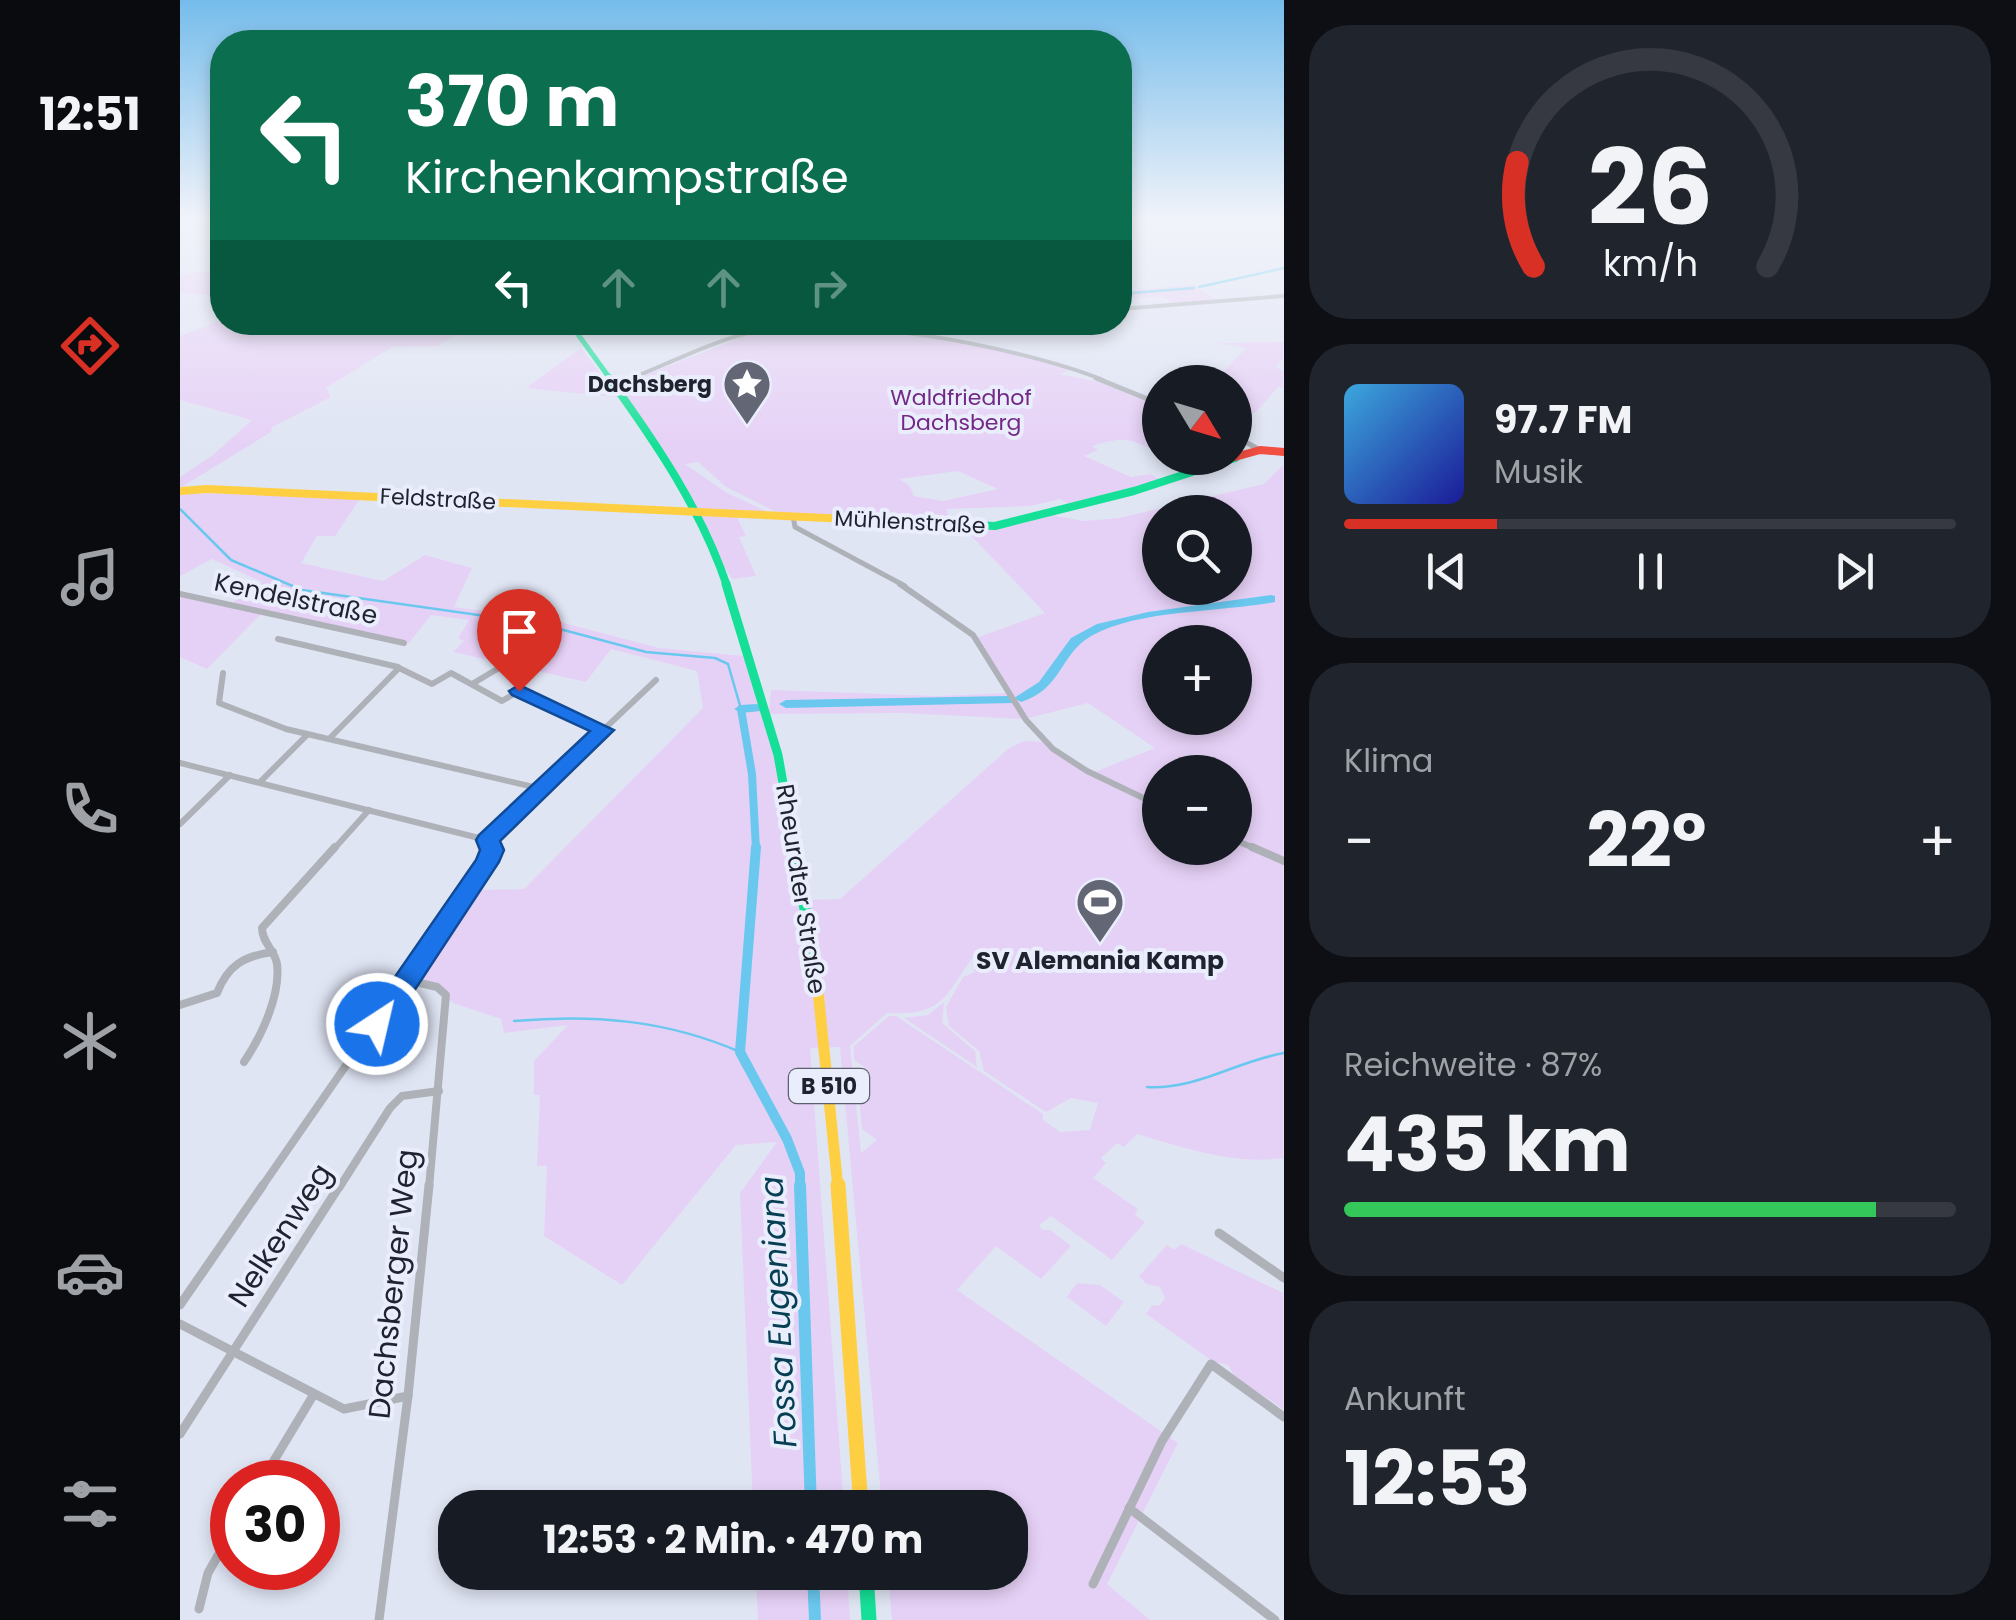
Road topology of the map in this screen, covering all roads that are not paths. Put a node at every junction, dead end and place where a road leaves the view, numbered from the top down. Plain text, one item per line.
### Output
1 (1284, 296) edge
2 (1132, 308) edge
3 (580, 335) edge
4 (746, 335) edge
5 (901, 335) edge
6 (617, 384) junction
7 (1142, 397) edge
8 (1252, 446) edge
9 (1260, 450) junction
10 (1252, 452) edge
11 (1284, 452) edge
12 (1182, 475) edge
13 (180, 491) edge
14 (696, 512) junction
15 (793, 516) junction
16 (180, 594) edge
17 (278, 640) dead end
18 (404, 643) dead end
19 (504, 666) dead end
20 (399, 668) junction
21 (223, 673) dead end
22 (656, 680) dead end
23 (471, 684) junction
24 (604, 730) junction
25 (306, 735) junction
26 (330, 738) junction
27 (180, 762) edge
28 (231, 774) junction
29 (260, 782) junction
30 (542, 789) junction
31 (1142, 797) edge
32 (368, 810) junction
33 (180, 824) edge
34 (487, 840) junction
35 (1252, 847) edge
36 (1284, 861) edge
37 (273, 952) junction
38 (407, 980) junction
39 (180, 1004) edge
40 (244, 1062) dead end
41 (438, 1091) junction
42 (1219, 1234) dead end
43 (1284, 1278) edge
44 (180, 1305) edge
45 (180, 1324) edge
46 (235, 1352) junction
47 (314, 1394) junction
48 (408, 1396) junction
49 (1284, 1417) edge
50 (180, 1434) edge
51 (274, 1460) edge
52 (860, 1490) edge
53 (1129, 1508) junction
54 (210, 1570) edge
55 (1094, 1584) dead end
56 (867, 1590) edge
57 (199, 1609) dead end
58 (380, 1620) edge
59 (869, 1620) edge
60 (1275, 1620) edge

1 - 2 street
3 - 6 main road, Rheurdter Straße / B 510
4 - 6 street
5 - 7 street
6 - 14 main road, Rheurdter Straße / B 510
8 - 9 street
9 - 10 main road, Mühlenstraße
9 - 11 main road, Mühlenstraße
12 - 15 main road, Mühlenstraße
13 - 14 main road, Feldstraße
14 - 15 main road, Mühlenstraße
14 - 52 main road, Rheurdter Straße / B 510
15 - 31 street
16 - 18 street, Kendelstraße
17 - 20 street
19 - 23 street
20 - 23 street
20 - 26 street
21 - 25 street
22 - 24 street
23 - 24 street
24 - 30 street
25 - 26 street
25 - 29 street
26 - 30 street
27 - 28 street
28 - 29 street
28 - 33 street
29 - 32 street
30 - 34 street
32 - 34 street
32 - 37 street
34 - 38 street
35 - 36 street
37 - 39 street
37 - 40 street
38 - 41 street, Dachsberger Weg
38 - 44 street
41 - 46 street, Nelkenweg
41 - 48 street, Dachsberger Weg
42 - 43 street
45 - 46 street
46 - 47 street
46 - 50 street, Nelkenweg
47 - 48 street
47 - 51 street
48 - 58 street, Dachsberger Weg
49 - 53 street
53 - 55 street
53 - 60 street
54 - 57 street
56 - 59 main road

